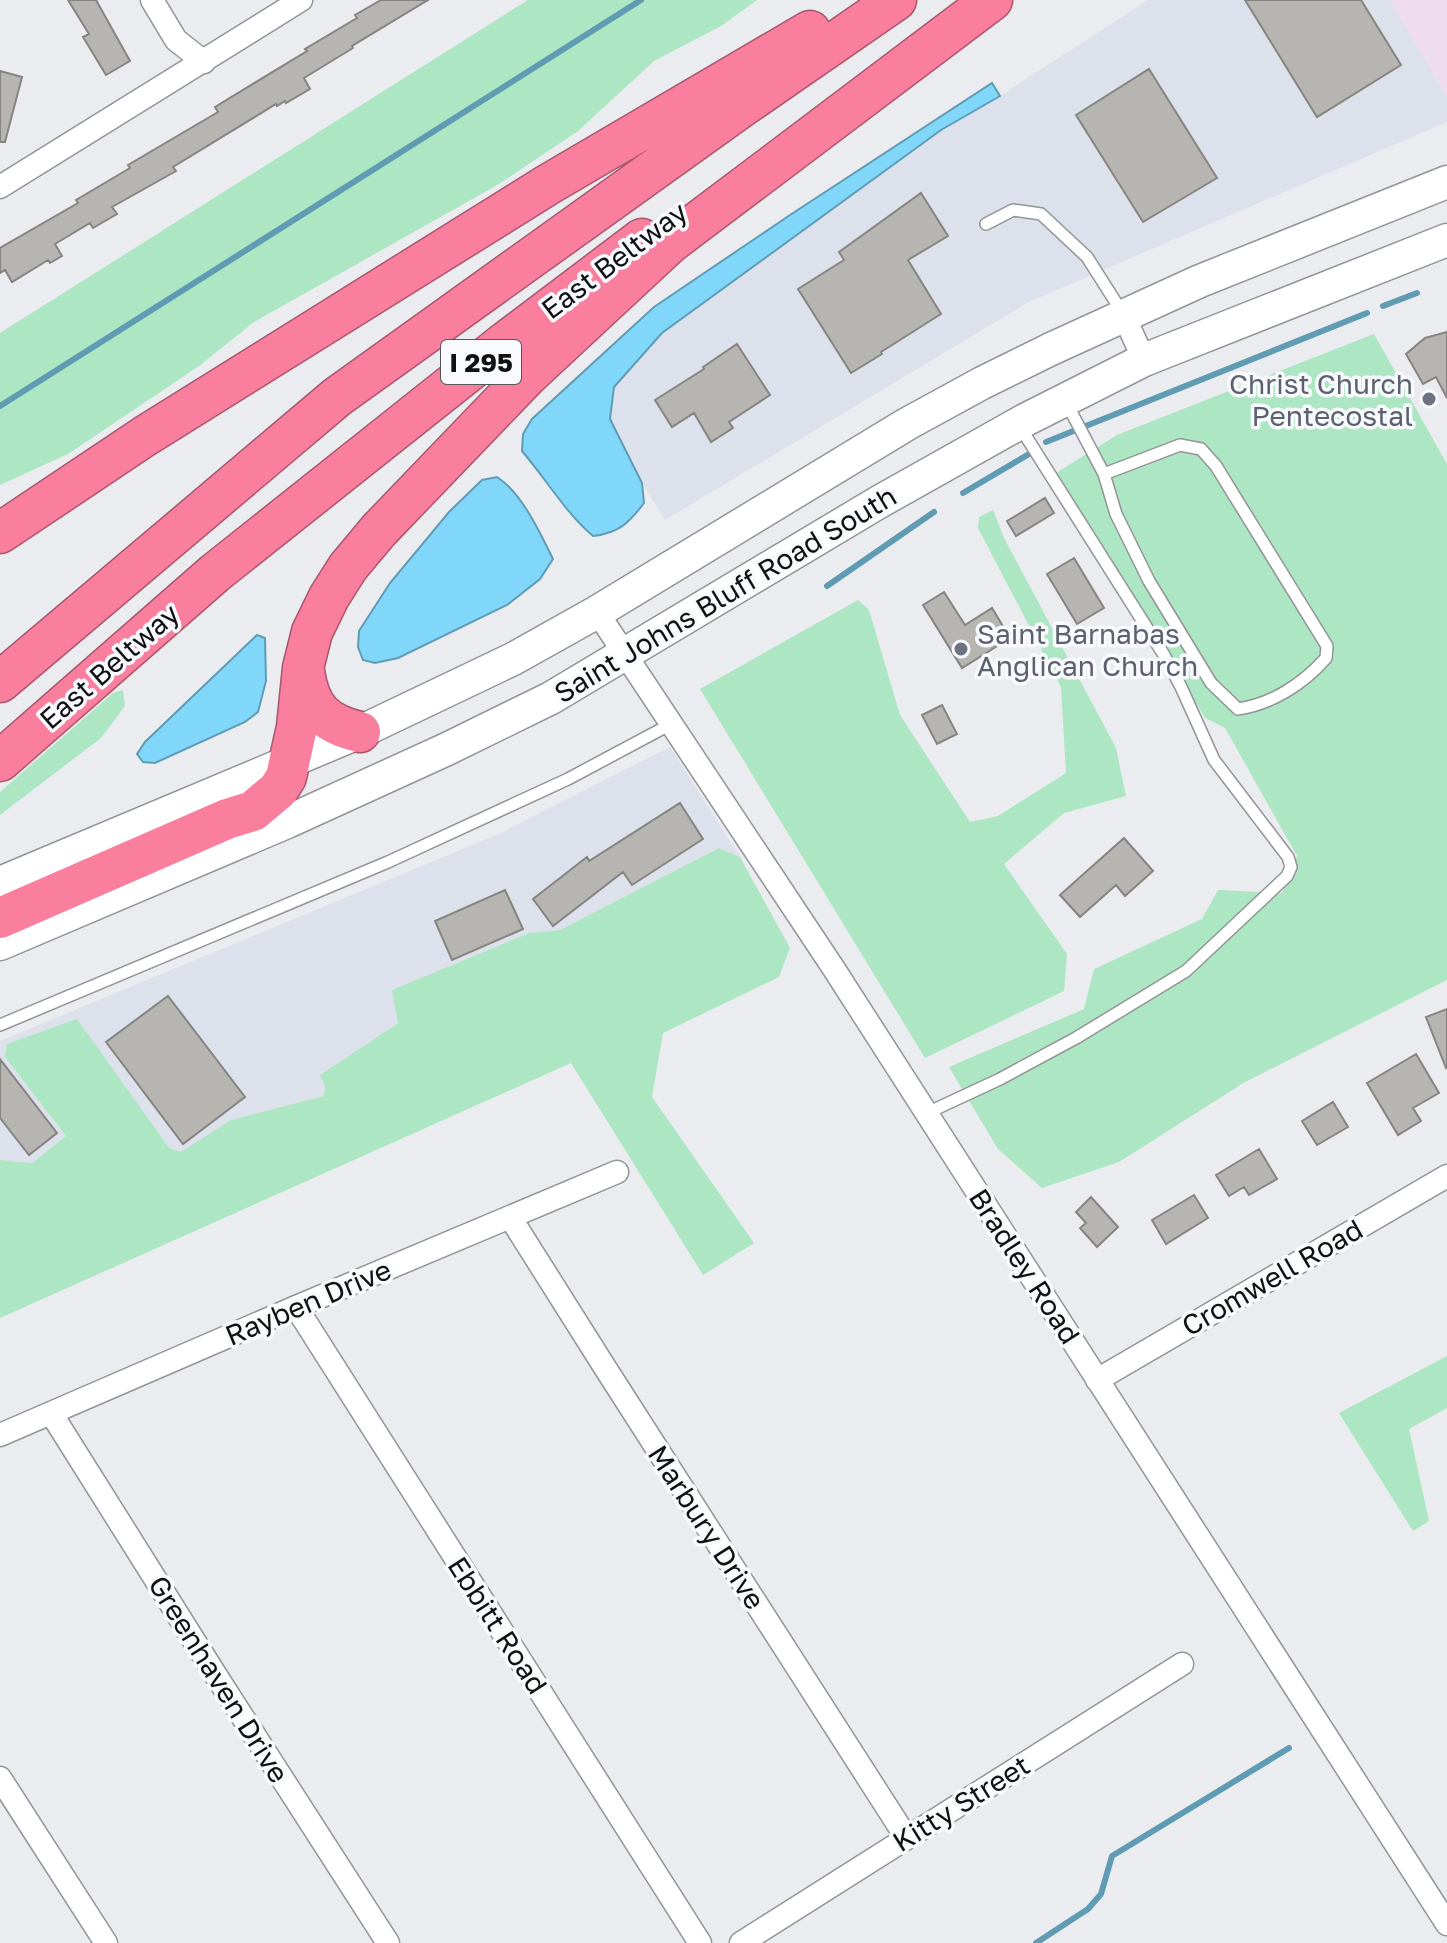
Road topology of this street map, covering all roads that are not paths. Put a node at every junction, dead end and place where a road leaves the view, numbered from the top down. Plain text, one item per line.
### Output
1 (152, 0) edge
2 (301, 0) edge
3 (861, 0) edge
4 (896, 0) edge
5 (991, 0) edge
6 (204, 62) junction
7 (1447, 182) edge
8 (0, 187) edge
9 (986, 224) dead end
10 (1447, 240) edge
11 (1124, 316) junction
12 (1144, 360) junction
13 (1065, 400) junction
14 (1018, 424) junction
15 (1104, 474) junction
16 (0, 533) edge
17 (597, 612) junction
18 (625, 656) junction
19 (303, 668) junction
20 (0, 682) edge
21 (671, 724) junction
22 (360, 732) junction
23 (0, 761) edge
24 (290, 761) junction
25 (0, 883) edge
26 (0, 918) edge
27 (0, 944) edge
28 (0, 1025) edge
29 (927, 1113) junction
30 (617, 1172) dead end
31 (1447, 1176) edge
32 (510, 1217) junction
33 (296, 1307) junction
34 (1097, 1380) junction
35 (51, 1413) junction
36 (0, 1435) edge
37 (1182, 1664) dead end
38 (0, 1778) edge
39 (906, 1837) junction
40 (1447, 1924) edge
41 (106, 1943) edge
42 (388, 1943) edge
43 (700, 1943) edge
44 (741, 1943) edge

1 - 6 street
2 - 6 street
3 - 16 highway
4 - 20 highway, East Beltway / I 295
5 - 19 highway
5 - 23 highway, East Beltway / I 295
6 - 8 street
7 - 11 main road, Saint Johns Bluff Road South
9 - 11 lane
10 - 12 main road, Saint Johns Bluff Road South
11 - 12 street
11 - 17 main road, Saint Johns Bluff Road South
12 - 13 main road, Saint Johns Bluff Road South
13 - 14 main road, Saint Johns Bluff Road South
13 - 15 lane
14 - 18 main road, Saint Johns Bluff Road South
14 - 29 lane
15 - 15 lane
17 - 18 street, Bradley Road
17 - 22 main road, Saint Johns Bluff Road South
18 - 21 street, Bradley Road
18 - 27 main road, Saint Johns Bluff Road South
19 - 22 highway
19 - 24 highway
21 - 28 lane
21 - 29 street, Bradley Road
22 - 24 main road, Saint Johns Bluff Road South
24 - 25 main road, Saint Johns Bluff Road South
24 - 26 highway
29 - 34 street, Bradley Road
30 - 32 street, Rayben Drive
31 - 34 street, Cromwell Road
32 - 33 street, Rayben Drive
32 - 39 street, Marbury Drive
33 - 35 street, Rayben Drive
33 - 43 street, Ebbitt Road
34 - 40 street, Bradley Road
35 - 36 street, Rayben Drive
35 - 42 street, Greenhaven Drive
37 - 39 street, Kitty Street
38 - 41 street
39 - 44 street, Kitty Street

